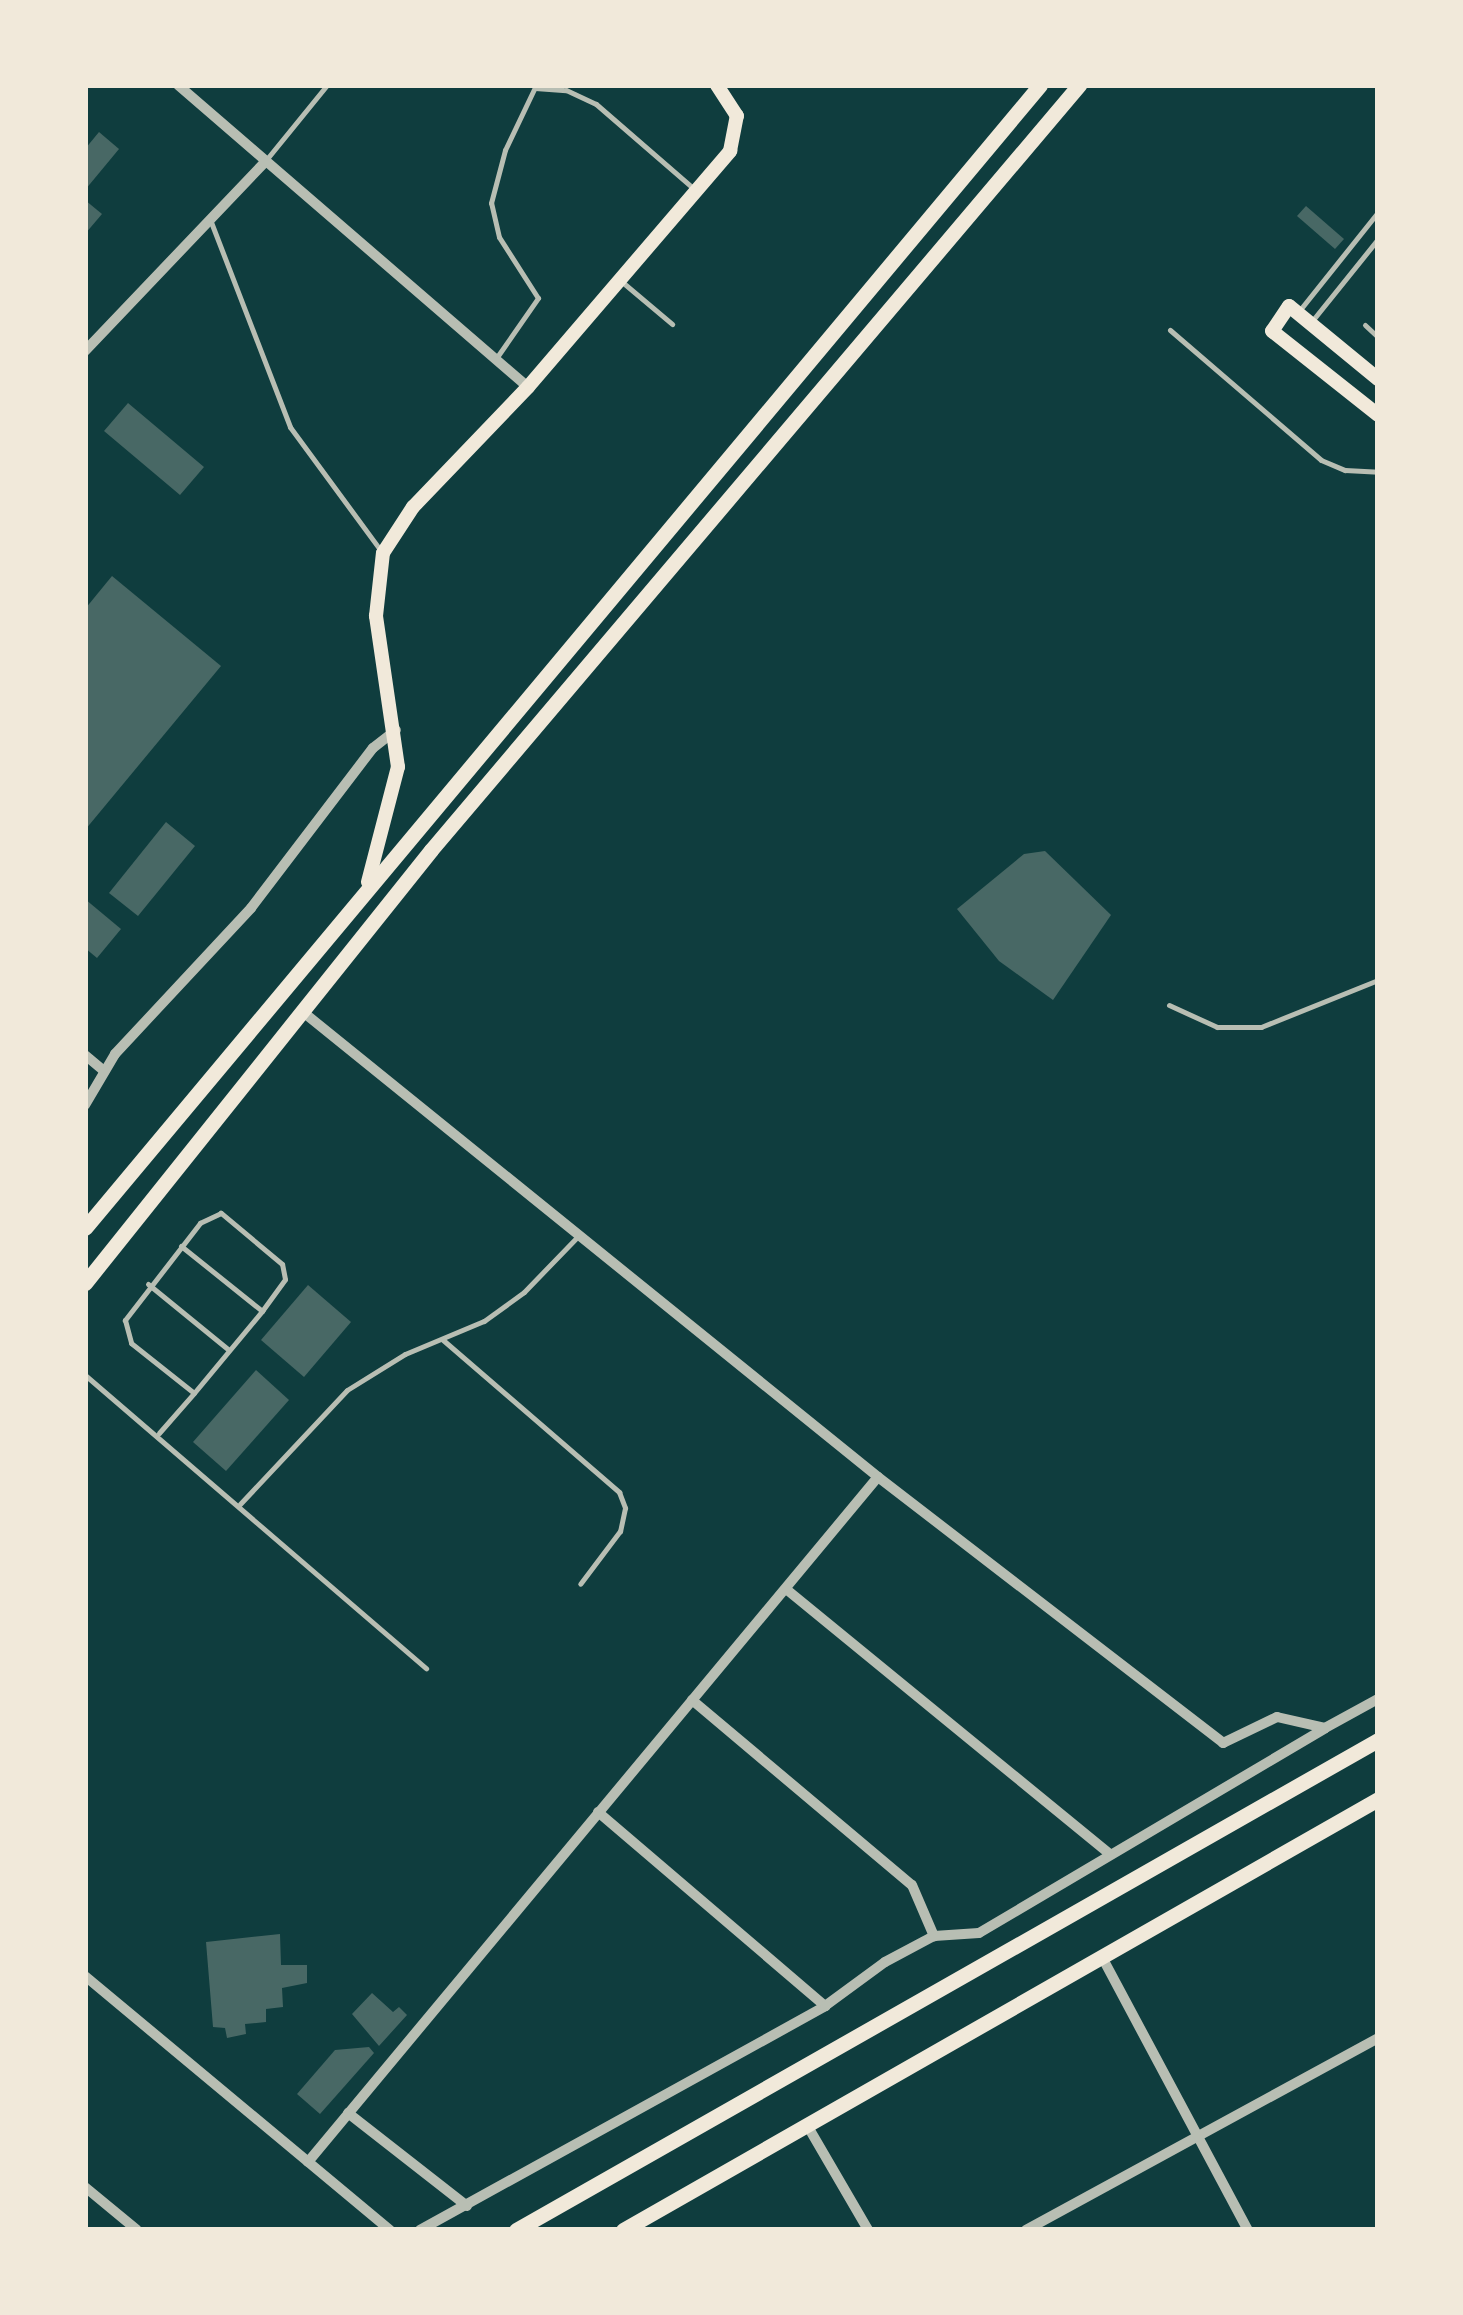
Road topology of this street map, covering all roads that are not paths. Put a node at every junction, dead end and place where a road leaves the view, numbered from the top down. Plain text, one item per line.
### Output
1 (178, 85) edge
2 (328, 85) edge
3 (580, 85) edge
4 (717, 85) edge
5 (1040, 85) edge
6 (1079, 85) edge
7 (535, 86) edge
8 (576, 93) junction
9 (264, 163) junction
10 (696, 191) junction
11 (1378, 212) edge
12 (211, 222) junction
13 (1378, 240) edge
14 (1340, 257) junction
15 (1354, 269) junction
16 (620, 280) junction
17 (1293, 309) junction
18 (1310, 323) junction
19 (672, 324) dead end
20 (1365, 325) dead end
21 (1170, 330) dead end
22 (1378, 337) edge
23 (85, 350) edge
24 (496, 359) junction
25 (1378, 379) edge
26 (528, 386) junction
27 (1378, 415) edge
28 (1378, 472) edge
29 (1378, 503) edge
30 (1378, 528) edge
31 (383, 553) junction
32 (396, 730) junction
33 (368, 882) junction
34 (1378, 980) edge
35 (1169, 1005) dead end
36 (302, 1012) junction
37 (85, 1055) edge
38 (103, 1070) junction
39 (87, 1097) edge
40 (85, 1228) edge
41 (579, 1235) junction
42 (181, 1246) junction
43 (85, 1283) edge
44 (148, 1284) junction
45 (262, 1311) junction
46 (443, 1340) junction
47 (229, 1350) junction
48 (85, 1375) edge
49 (194, 1394) junction
50 (159, 1433) junction
51 (878, 1477) junction
52 (240, 1504) junction
53 (580, 1584) dead end
54 (786, 1589) junction
55 (426, 1668) dead end
56 (1378, 1699) edge
57 (692, 1700) junction
58 (1326, 1728) junction
59 (1378, 1740) edge
60 (1378, 1799) edge
61 (598, 1812) junction
62 (1109, 1853) junction
63 (934, 1936) junction
64 (1102, 1957) junction
65 (85, 1976) edge
66 (826, 2006) junction
67 (1378, 2038) edge
68 (348, 2113) junction
69 (808, 2125) junction
70 (1198, 2136) junction
71 (308, 2162) junction
72 (85, 2187) edge
73 (467, 2206) junction
74 (137, 2230) edge
75 (390, 2230) edge
76 (420, 2230) edge
77 (516, 2230) edge
78 (623, 2230) edge
79 (868, 2230) edge
80 (1026, 2230) edge
81 (1248, 2230) edge

1 - 9 street
2 - 9 lane
3 - 8 lane
4 - 10 main road
5 - 33 highway
6 - 36 highway
7 - 8 lane
7 - 24 lane
8 - 10 lane
9 - 12 street
9 - 24 street
10 - 16 main road
11 - 14 lane
12 - 23 street
12 - 31 lane
13 - 15 lane
14 - 15 lane
14 - 17 lane
15 - 18 lane
16 - 19 lane
16 - 26 main road
17 - 18 main road
17 - 27 main road
18 - 25 main road
20 - 22 lane
21 - 28 lane
24 - 26 street
26 - 31 main road
29 - 30 lane
31 - 32 main road
32 - 33 main road
32 - 38 street
33 - 40 highway
34 - 35 lane
36 - 41 street
36 - 43 highway
37 - 38 street
38 - 39 street
41 - 46 lane
41 - 51 street
42 - 44 lane
42 - 45 lane
42 - 45 lane
44 - 47 lane
44 - 49 lane
45 - 47 lane
46 - 52 lane
46 - 53 lane
47 - 49 lane
48 - 50 lane
49 - 50 lane
50 - 52 lane
51 - 54 street
51 - 58 street
52 - 55 lane
54 - 57 street
54 - 62 street
56 - 58 street
57 - 61 street
57 - 63 street
58 - 62 street
59 - 77 highway
60 - 64 highway
61 - 66 street
61 - 68 street
62 - 63 street
63 - 66 street
64 - 69 highway
64 - 70 street
65 - 71 street
66 - 73 street
67 - 70 street
68 - 71 street
68 - 73 street
69 - 78 highway
69 - 79 street
70 - 80 street
70 - 81 street
71 - 75 street
72 - 74 street
73 - 76 street

